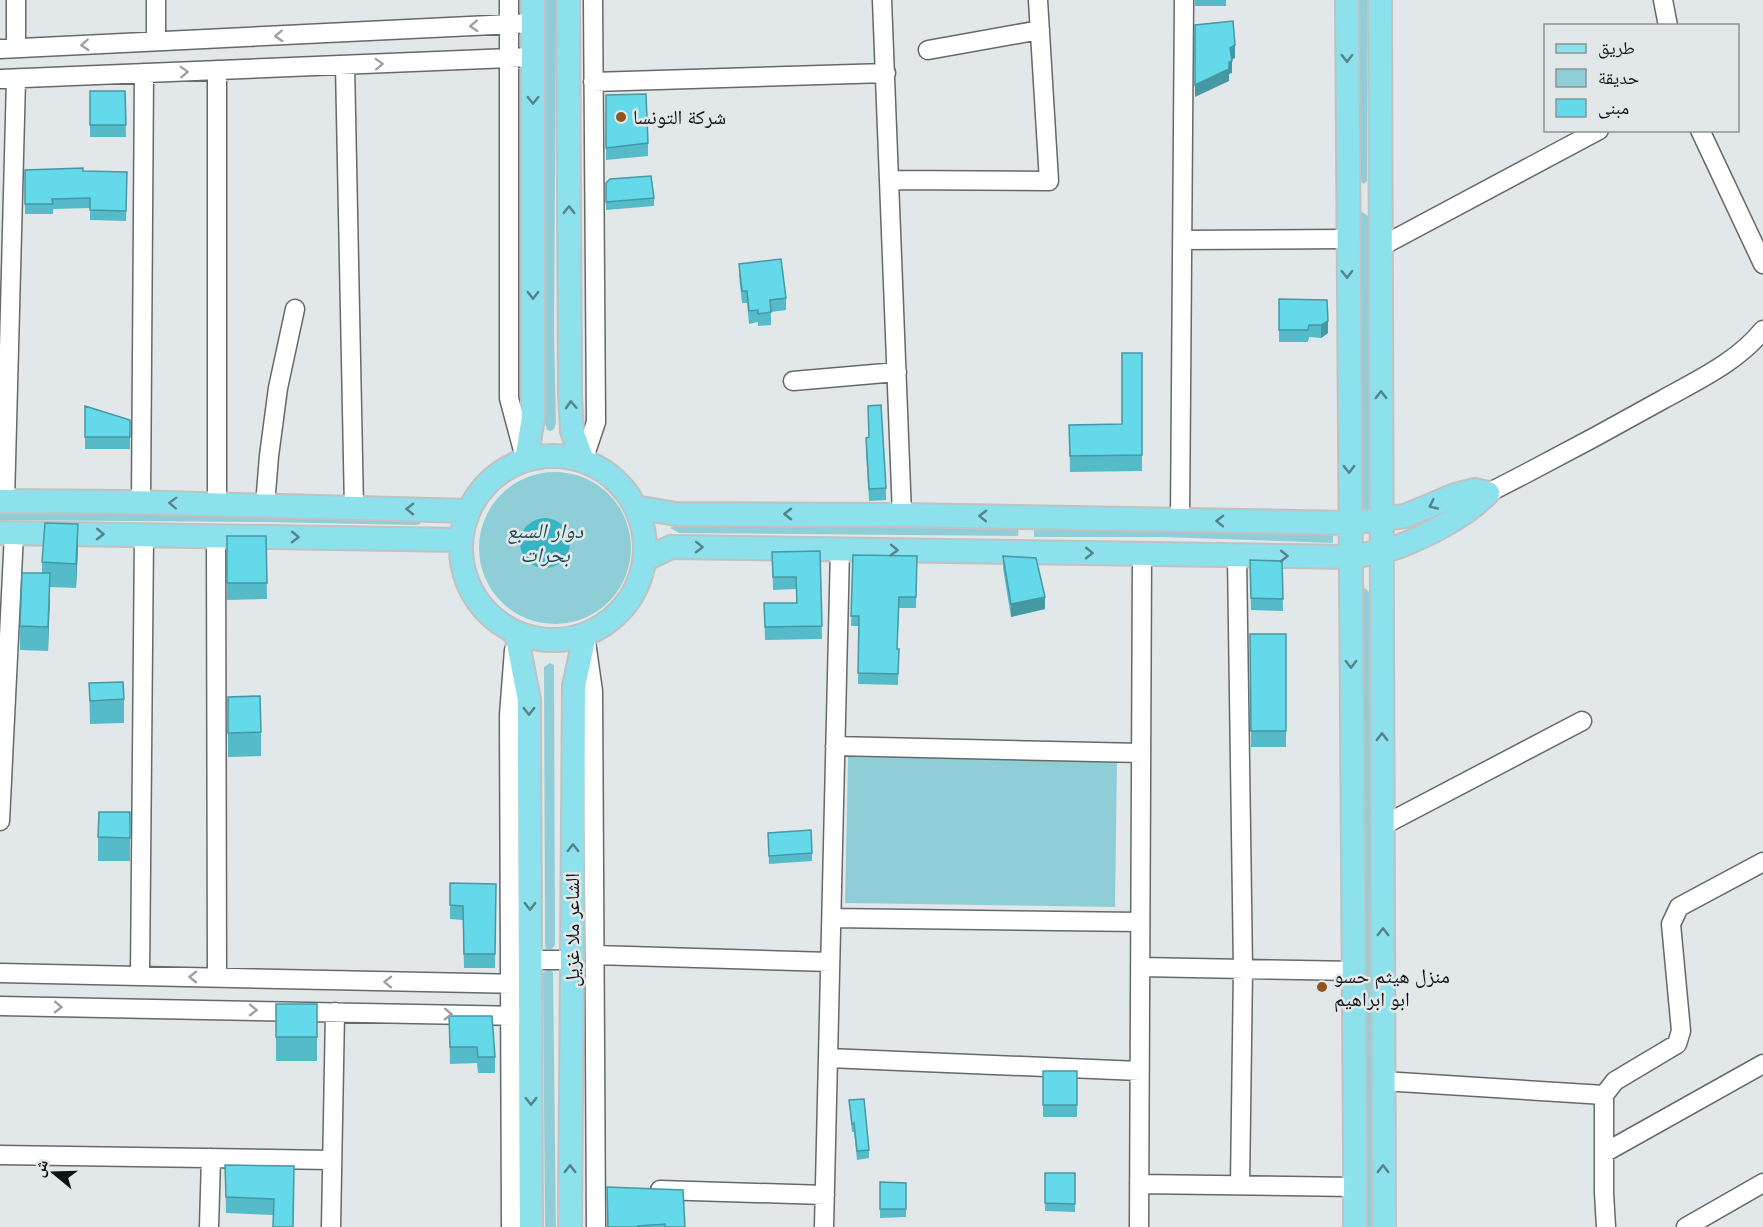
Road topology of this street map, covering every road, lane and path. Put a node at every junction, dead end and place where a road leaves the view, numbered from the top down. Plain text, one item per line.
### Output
1 (16, 0) edge
2 (156, 0) edge
3 (509, 0) edge
4 (533, 0) edge
5 (568, 0) edge
6 (593, 0) edge
7 (882, 0) edge
8 (1038, 0) edge
9 (1184, 0) edge
10 (1347, 0) edge
11 (1380, 0) edge
12 (1663, 0) edge
13 (533, 23) junction
14 (509, 24) junction
15 (1668, 24) edge
16 (1040, 30) junction
17 (156, 42) junction
18 (8, 49) edge
19 (928, 50) dead end
20 (533, 57) junction
21 (509, 58) junction
22 (345, 65) junction
23 (217, 70) junction
24 (144, 73) junction
25 (886, 73) junction
26 (8, 79) edge
27 (593, 82) junction
28 (1595, 132) edge
29 (1701, 132) edge
30 (890, 180) junction
31 (1380, 198) junction
32 (1347, 199) junction
33 (1347, 238) junction
34 (1182, 240) junction
35 (1380, 247) junction
36 (1763, 264) edge
37 (295, 309) dead end
38 (1763, 330) edge
39 (897, 372) junction
40 (793, 381) dead end
41 (526, 460) junction
42 (583, 461) junction
43 (1488, 493) junction
44 (3, 501) edge
45 (141, 502) junction
46 (217, 504) junction
47 (265, 505) junction
48 (635, 507) junction
49 (354, 508) junction
50 (469, 511) junction
51 (902, 515) junction
52 (1028, 517) junction
53 (1180, 520) junction
54 (1382, 520) junction
55 (1350, 523) junction
56 (7, 533) edge
57 (144, 535) junction
58 (216, 536) junction
59 (461, 540) junction
60 (840, 549) junction
61 (1383, 551) junction
62 (1026, 552) junction
63 (1142, 554) junction
64 (1237, 556) junction
65 (1350, 558) junction
66 (644, 560) junction
67 (516, 633) junction
68 (585, 635) junction
69 (1582, 721) dead end
70 (835, 746) junction
71 (1141, 753) junction
72 (0, 821) edge
73 (1382, 826) junction
74 (1763, 862) edge
75 (832, 918) junction
76 (1140, 922) junction
77 (595, 955) junction
78 (530, 960) junction
79 (572, 960) junction
80 (830, 962) junction
81 (1140, 967) junction
82 (1243, 969) junction
83 (1355, 971) junction
84 (0, 973) edge
85 (140, 976) junction
86 (217, 978) junction
87 (520, 984) junction
88 (0, 1006) edge
89 (335, 1012) junction
90 (520, 1016) junction
91 (828, 1058) junction
92 (1763, 1064) edge
93 (1139, 1071) junction
94 (1383, 1081) junction
95 (1604, 1095) junction
96 (1604, 1153) junction
97 (0, 1155) edge
98 (211, 1158) junction
99 (332, 1160) junction
100 (1763, 1183) edge
101 (1139, 1184) junction
102 (1239, 1185) junction
103 (1355, 1187) junction
104 (596, 1188) junction
105 (619, 1189) edge
106 (642, 1190) edge
107 (825, 1195) junction
108 (209, 1227) edge
109 (331, 1227) edge
110 (511, 1227) edge
111 (531, 1227) edge
112 (570, 1227) edge
113 (596, 1227) edge
114 (824, 1227) edge
115 (1139, 1227) edge
116 (1355, 1227) edge
117 (1383, 1227) edge
118 (1606, 1227) edge
119 (1686, 1227) edge

1 - 18 street
2 - 17 street
3 - 14 street
4 - 13 main road
42 -> 5 main road
6 - 27 street
7 - 25 street
8 - 16 street
9 - 34 street
10 -> 32 main road
11 - 31 main road
12 - 15 street
13 - 14 street
13 - 20 main road
14 -> 17 street
14 - 21 street
16 - 19 street
16 - 30 street
17 -> 18 street
20 - 21 street
20 -> 41 main road
22 -> 21 street
21 - 41 street
22 - 23 street
22 - 49 street
24 -> 23 street
23 - 46 street
24 - 26 street
24 - 45 street
25 - 27 street
25 - 30 street
26 - 44 street
27 - 42 street
28 - 35 street
29 - 36 street
30 - 39 street
31 - 32 main road
31 - 35 main road
32 - 33 main road
33 - 34 street
33 -> 55 main road
34 - 53 street
54 -> 35 main road
37 - 47 street
38 - 43 street
39 - 40 street
39 - 51 street
41 - 42 main road
41 - 50 main road
42 - 48 main road
43 -> 54 main road
43 - 61 main road
44 - 45 main road
46 -> 45 main road
46 - 47 main road
47 - 49 main road
51 -> 48 main road
48 - 66 main road
50 -> 49 main road
50 - 59 main road
52 -> 51 main road
52 - 53 main road
52 - 62 main road
55 -> 53 main road
54 - 55 main road
54 - 61 main road
55 - 65 main road
56 -> 57 main road
56 - 72 street
57 - 58 main road
57 - 85 street
58 -> 59 main road
58 - 86 street
59 - 67 main road
60 -> 62 main road
66 -> 60 main road
60 - 70 street
61 - 65 main road
73 -> 61 main road
62 -> 63 main road
63 - 64 main road
63 - 71 street
64 -> 65 main road
64 - 82 street
65 -> 83 main road
66 - 68 main road
67 - 68 main road
67 -> 78 main road
67 - 87 street
68 - 77 street
79 -> 68 main road, الشاعر ملا غزيل
69 - 73 street
70 - 71 street
70 - 75 street
71 - 76 street
94 -> 73 main road
74 - 95 street
75 - 76 street
75 - 80 street
76 - 81 street
77 - 80 street
77 - 104 street
78 - 79 street
78 - 87 main road
112 -> 79 main road, الشاعر ملا غزيل
80 - 91 street
81 - 82 street
81 - 93 street
82 - 83 street
82 - 102 street
83 - 103 main road
84 - 85 street
86 -> 85 street
87 -> 86 street
87 - 90 main road
88 -> 89 street
89 -> 90 street
89 - 99 street
90 - 110 street
90 -> 111 main road
91 - 93 street
91 - 107 street
92 - 96 street
93 - 101 street
94 - 95 street
117 -> 94 main road
95 - 96 street
96 - 118 street
97 - 98 street
98 - 99 street
98 - 108 street
99 - 109 street
100 - 119 street
101 - 102 street
101 - 115 street
102 - 103 street
103 - 116 main road
104 - 105 street
104 - 113 street
106 - 107 street
107 - 114 street

